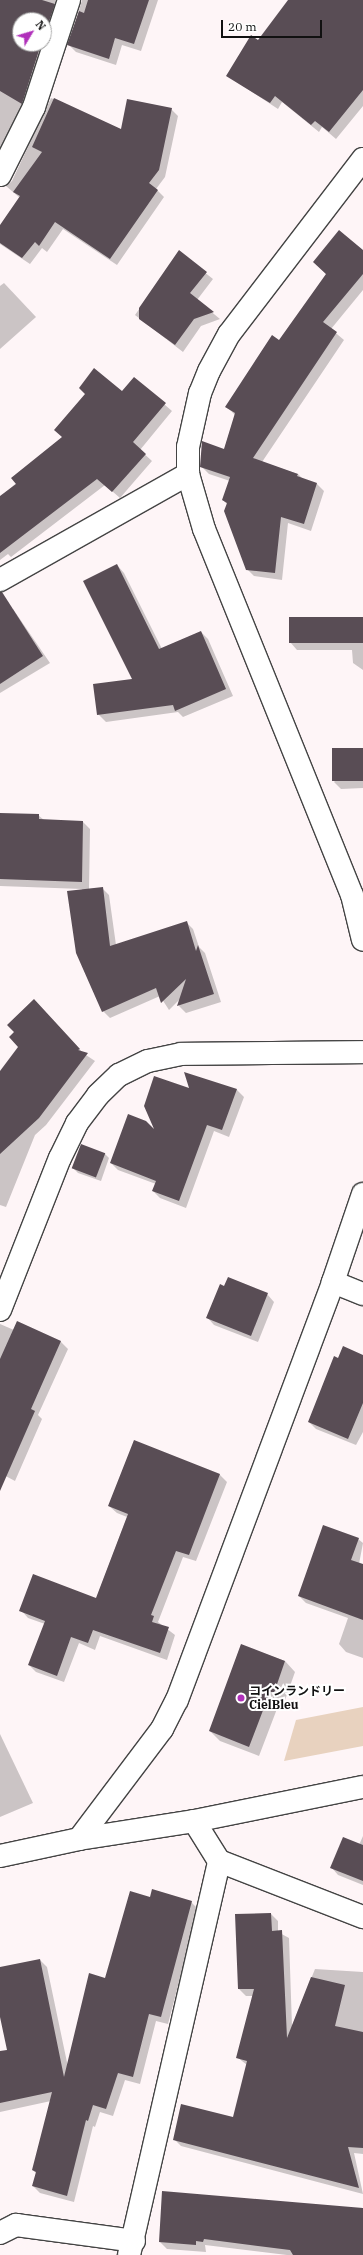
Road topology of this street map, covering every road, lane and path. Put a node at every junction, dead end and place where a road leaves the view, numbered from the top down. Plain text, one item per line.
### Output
1 (69, 0) edge
2 (363, 159) edge
3 (0, 175) edge
4 (188, 474) junction
5 (0, 580) edge
6 (363, 940) edge
7 (363, 1052) edge
8 (363, 1194) edge
9 (333, 1282) junction
10 (363, 1294) edge
11 (0, 1310) edge
12 (363, 1787) edge
13 (194, 1821) junction
14 (79, 1839) junction
15 (0, 1856) edge
16 (219, 1861) junction
17 (363, 1917) edge
18 (0, 2233) edge
19 (131, 2248) edge

1 - 3 street
2 - 4 street
4 - 5 street
4 - 6 street
7 - 11 street
8 - 9 street
9 - 10 street
9 - 14 street
12 - 13 street
13 - 14 street
13 - 16 street
14 - 15 street
16 - 17 street
16 - 19 street
18 - 19 street

